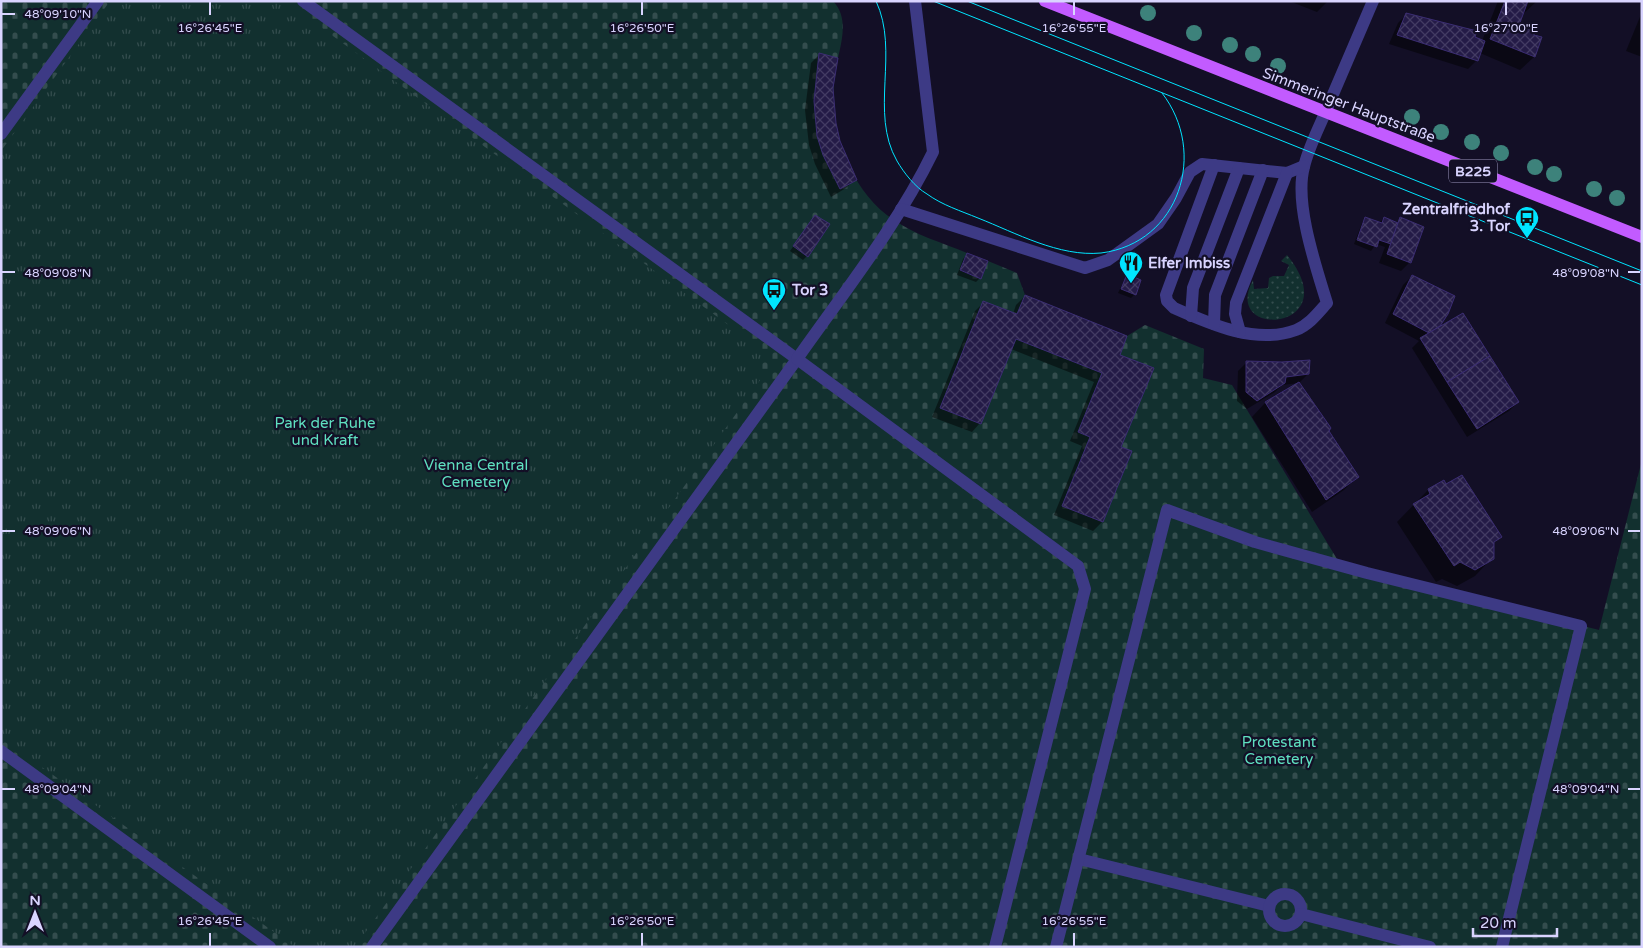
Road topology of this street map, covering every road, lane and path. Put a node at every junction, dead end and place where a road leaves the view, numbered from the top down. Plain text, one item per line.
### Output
1 (98, 1) edge
2 (304, 1) edge
3 (915, 1) edge
4 (1045, 1) edge
5 (1373, 1) edge
6 (1325, 113) junction
7 (1, 134) edge
8 (1214, 165) junction
9 (1304, 166) junction
10 (1239, 168) junction
11 (1263, 170) junction
12 (1287, 173) junction
13 (900, 209) junction
14 (1642, 237) edge
15 (1191, 316) junction
16 (1214, 324) junction
17 (1240, 332) junction
18 (797, 359) junction
19 (1, 751) edge
20 (1078, 859) junction
21 (1269, 906) junction
22 (1301, 914) junction
23 (270, 947) edge
24 (372, 947) edge
25 (995, 947) edge
26 (1056, 947) edge
27 (1430, 947) edge
28 (1502, 947) edge

1 - 7 street
2 - 18 street
3 - 13 street
4 - 6 main road, Simmeringer Hauptstraße / B225
5 - 6 street
6 - 9 street
6 - 14 main road, Simmeringer Hauptstraße / B225
8 - 10 street
8 - 13 street
8 - 15 street
9 - 12 street
9 - 17 street
10 - 11 street
10 - 15 street
11 - 12 street
11 - 16 street
12 - 17 street
13 - 18 street
15 - 16 street
16 - 17 street
18 - 24 street
18 - 25 street
19 - 23 street
20 - 21 street
20 - 26 street
20 - 28 street
21 - 22 street
21 - 22 street
22 - 27 street

